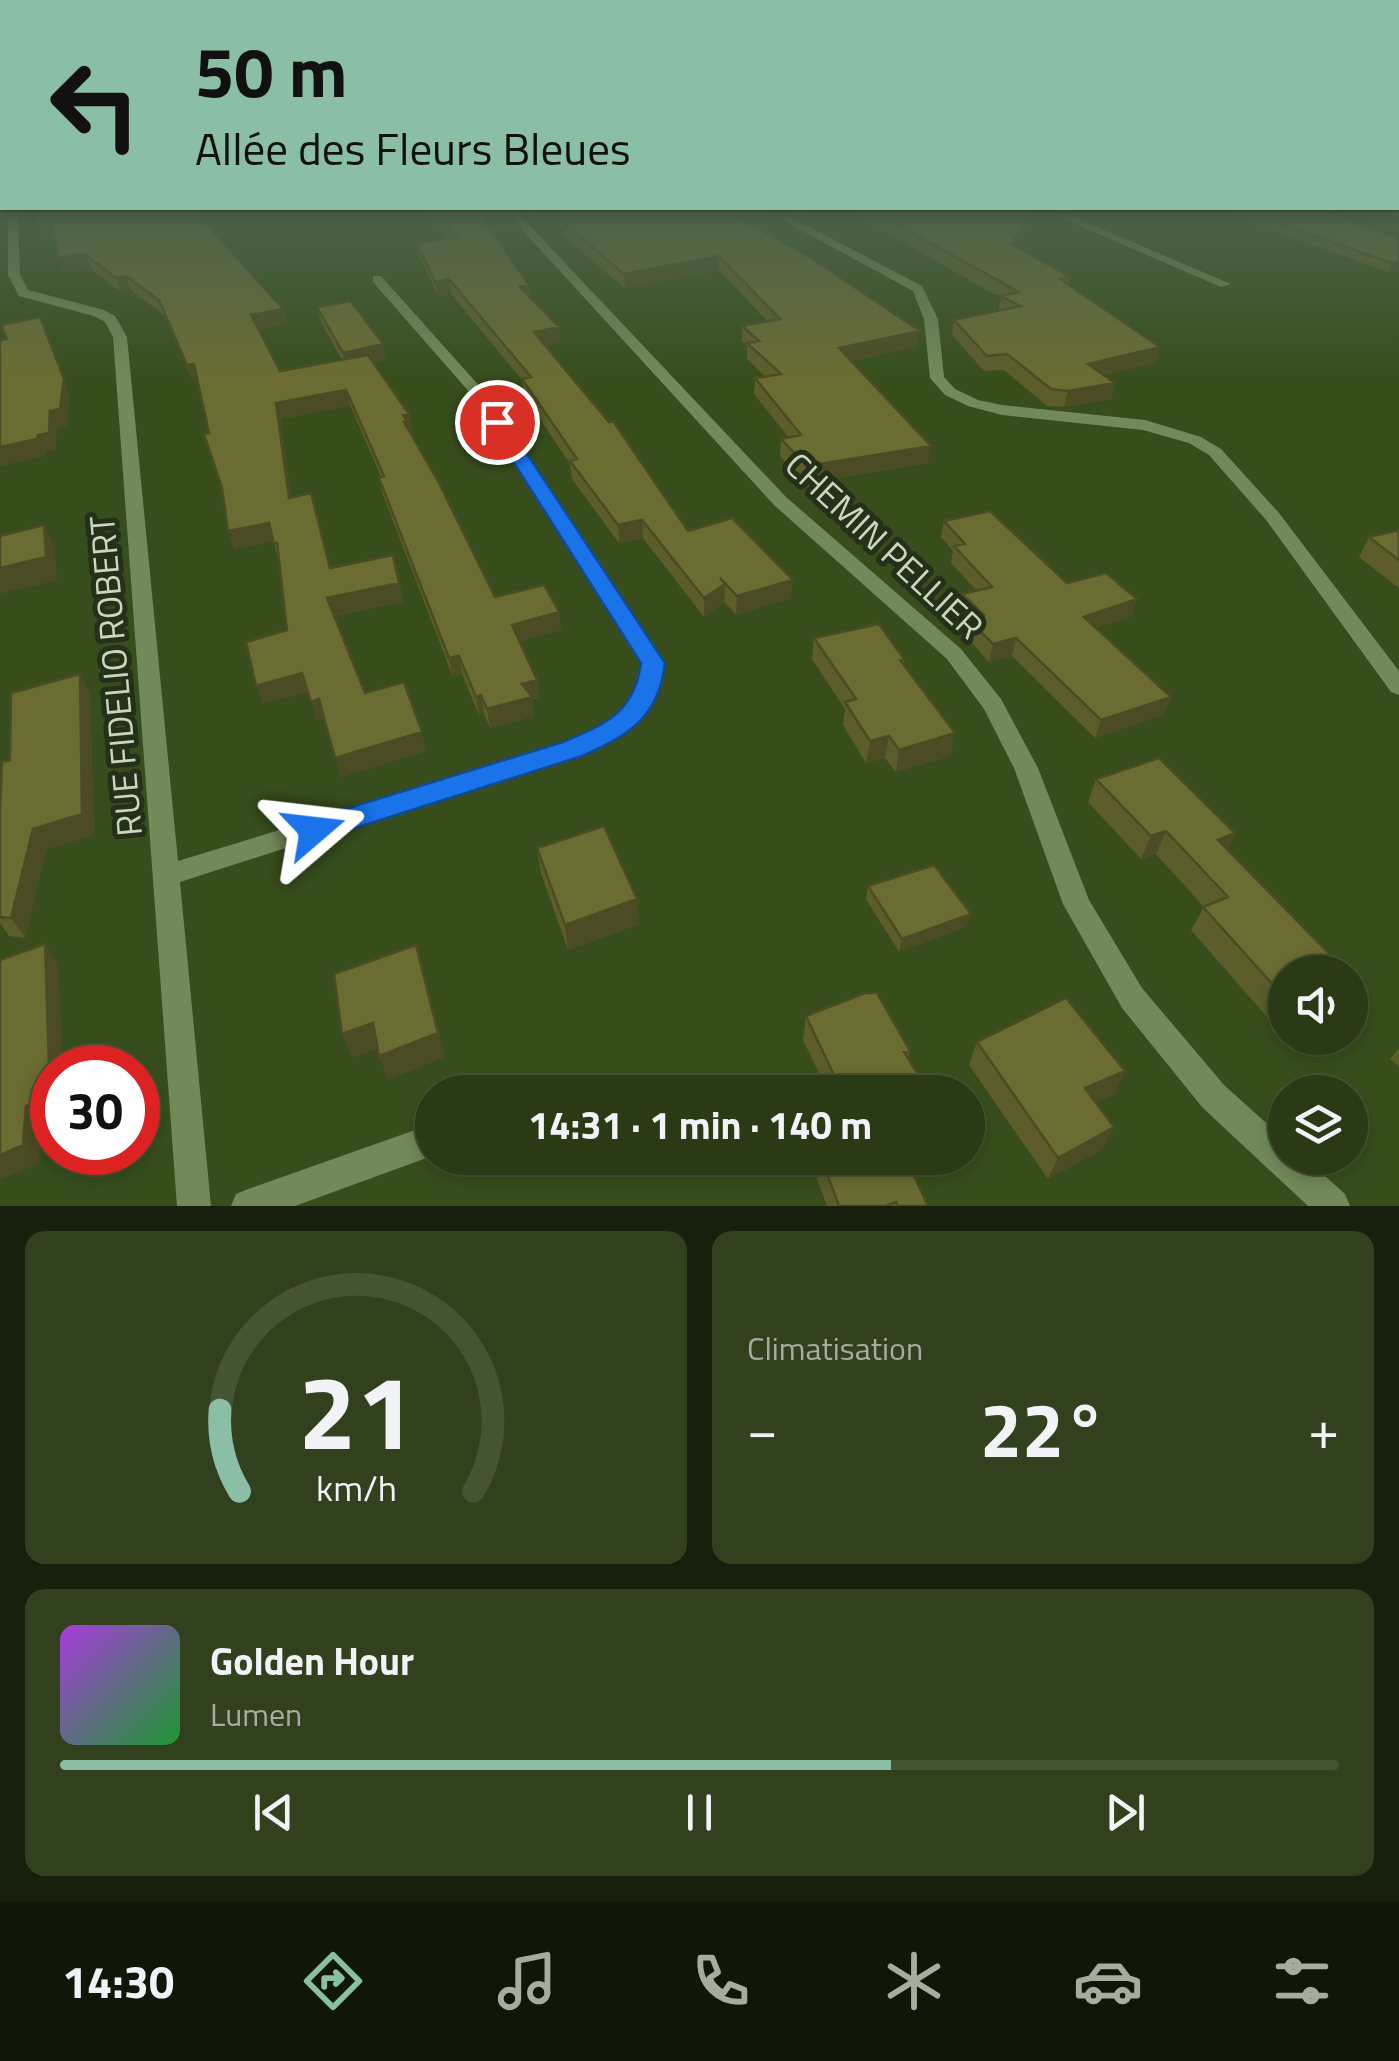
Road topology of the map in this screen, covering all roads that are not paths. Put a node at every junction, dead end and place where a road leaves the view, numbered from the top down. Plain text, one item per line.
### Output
1 (14, 266) edge
2 (561, 266) edge
3 (875, 266) edge
4 (1183, 266) edge
5 (376, 279) dead end
6 (1225, 284) dead end
7 (1395, 675) edge
8 (166, 876) junction
9 (415, 1146) edge
10 (194, 1206) edge
11 (248, 1206) edge
12 (1333, 1206) edge

1 - 8 street, RUE FIDELIO ROBERT
2 - 12 street, CHEMIN PELLIER
3 - 7 street
4 - 6 street
5 - 8 street
8 - 10 street, RUE FIDELIO ROBERT
9 - 11 street

